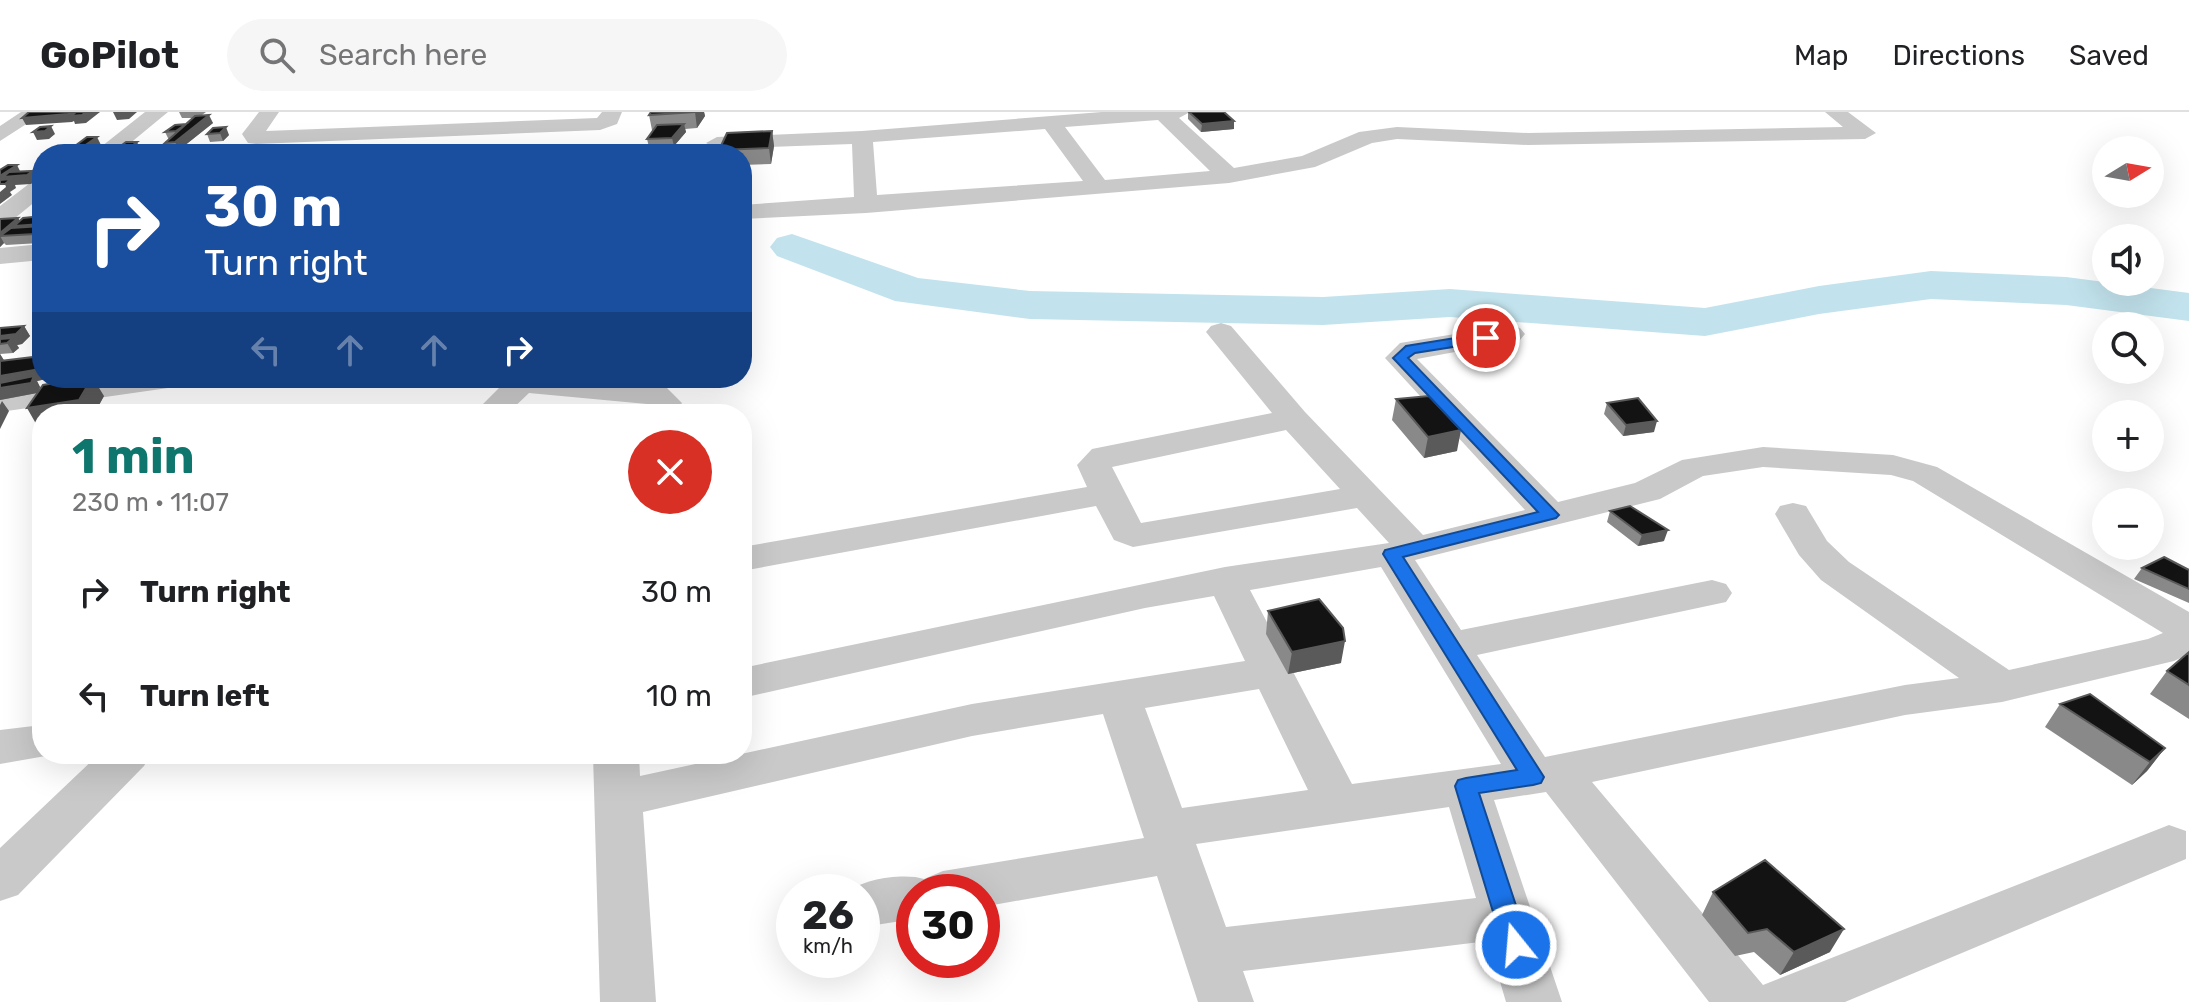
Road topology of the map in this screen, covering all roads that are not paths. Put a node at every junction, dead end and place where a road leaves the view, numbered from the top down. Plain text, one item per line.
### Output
1 (35, 112) edge
2 (158, 112) edge
3 (269, 112) edge
4 (388, 112) edge
5 (612, 112) edge
6 (1574, 112) edge
7 (1740, 112) edge
8 (1835, 112) edge
9 (1168, 113) edge
10 (512, 120) edge
11 (958, 121) edge
12 (731, 122) dead end
13 (1051, 123) junction
14 (0, 135) edge
15 (387, 135) junction
16 (1763, 135) junction
17 (1599, 136) junction
18 (862, 137) junction
19 (116, 144) edge
20 (509, 144) edge
21 (716, 144) edge
22 (752, 146) edge
23 (1229, 176) junction
24 (1099, 187) junction
25 (32, 193) edge
26 (866, 206) junction
27 (752, 212) edge
28 (0, 218) edge
29 (32, 253) edge
30 (0, 256) edge
31 (1221, 332) dead end
32 (1510, 334) dead end
33 (102, 388) edge
34 (516, 388) edge
35 (594, 388) edge
36 (0, 402) edge
37 (499, 404) edge
38 (665, 404) edge
39 (1294, 419) junction
40 (1106, 494) junction
41 (1368, 495) junction
42 (1793, 514) dead end
43 (1550, 515) junction
44 (1404, 551) junction
45 (752, 557) edge
46 (1225, 579) junction
47 (1712, 593) dead end
48 (2189, 630) edge
49 (2189, 637) edge
50 (1451, 646) junction
51 (1272, 672) junction
52 (752, 681) edge
53 (2002, 687) junction
54 (1119, 697) junction
55 (32, 743) edge
56 (0, 747) edge
57 (752, 755) edge
58 (118, 764) edge
59 (694, 764) edge
60 (1545, 774) junction
61 (617, 776) edge
62 (1466, 786) junction
63 (1339, 805) junction
64 (1171, 841) junction
65 (2169, 845) dead end
66 (1000, 879) edge
67 (0, 880) edge
68 (1507, 917) junction
69 (1209, 952) junction
70 (628, 1002) edge
71 (1226, 1002) edge
72 (1534, 1002) edge
73 (1743, 1002) edge
74 (1783, 1002) edge

1 - 14 street
2 - 19 street
3 - 15 street
4 - 15 street
5 - 10 street
6 - 17 street
7 - 16 street
8 - 16 street
9 - 13 street
9 - 23 street
10 - 15 street
10 - 20 street
11 - 13 street
11 - 18 street
12 - 21 street
13 - 24 street
16 - 17 street
17 - 23 street
18 - 22 street
18 - 26 street
23 - 24 street
24 - 26 street
25 - 28 street
26 - 27 street
29 - 30 street
31 - 39 street
32 - 43 street
33 - 36 street
34 - 37 street
35 - 38 street
39 - 40 street
39 - 41 street
40 - 41 street
40 - 45 street
41 - 44 street
42 - 53 street
43 - 44 street
43 - 48 street
44 - 46 street
44 - 50 street
46 - 51 street
46 - 52 street
47 - 50 street
49 - 53 street
50 - 60 street
51 - 54 street
51 - 63 street
53 - 60 street
54 - 57 street
54 - 64 street
55 - 56 street
58 - 67 street
59 - 61 street
60 - 62 street
60 - 73 street
61 - 70 street
62 - 63 street
62 - 68 street
63 - 64 street
64 - 66 street
64 - 69 street
65 - 74 street
68 - 69 street
68 - 72 street
69 - 71 street

